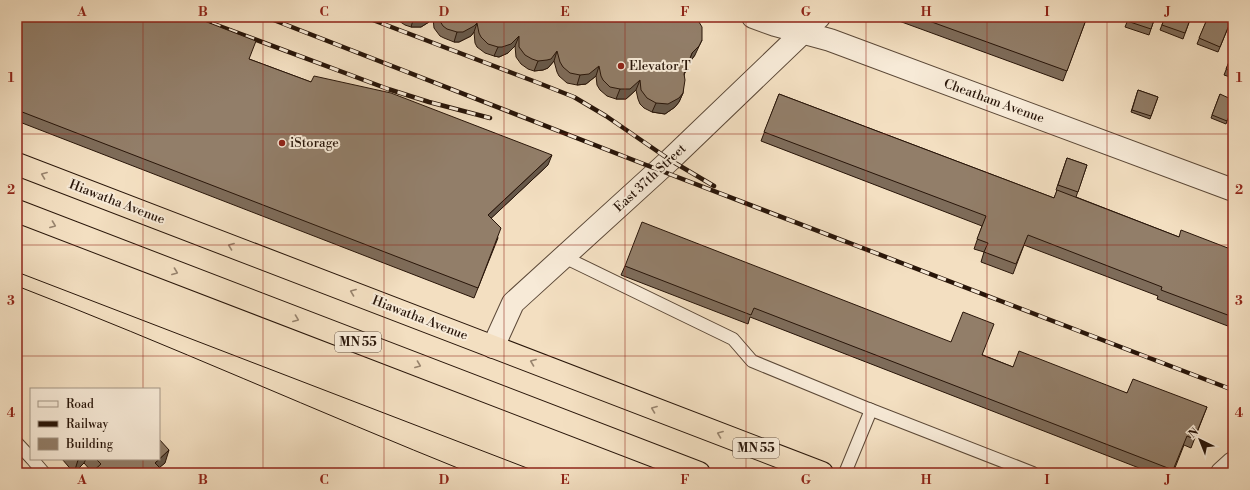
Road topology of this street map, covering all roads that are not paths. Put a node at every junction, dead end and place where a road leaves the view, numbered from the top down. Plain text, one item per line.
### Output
1 (753, 17) edge
2 (819, 17) edge
3 (803, 33) junction
4 (17, 164) edge
5 (1233, 190) edge
6 (17, 211) edge
7 (564, 257) junction
8 (494, 346) junction
9 (868, 409) junction
10 (17, 443) edge
11 (30, 458) edge
12 (32, 460) edge
13 (1233, 463) edge
14 (44, 473) edge
15 (699, 473) edge
16 (822, 473) edge
17 (845, 473) edge
18 (1033, 473) edge
19 (1222, 473) edge

1 - 3 street, Cheatham Avenue
2 - 3 street, East 37th Street
3 - 5 street, Cheatham Avenue
3 - 7 street, East 37th Street
8 -> 4 highway, Hiawatha Avenue / MN 55
6 -> 15 highway, MN 55
7 - 8 street, East 37th Street
7 - 9 lane
16 -> 8 highway, Hiawatha Avenue / MN 55
9 - 17 lane
9 - 18 lane
10 - 11 lane
12 - 14 lane
13 - 19 street

